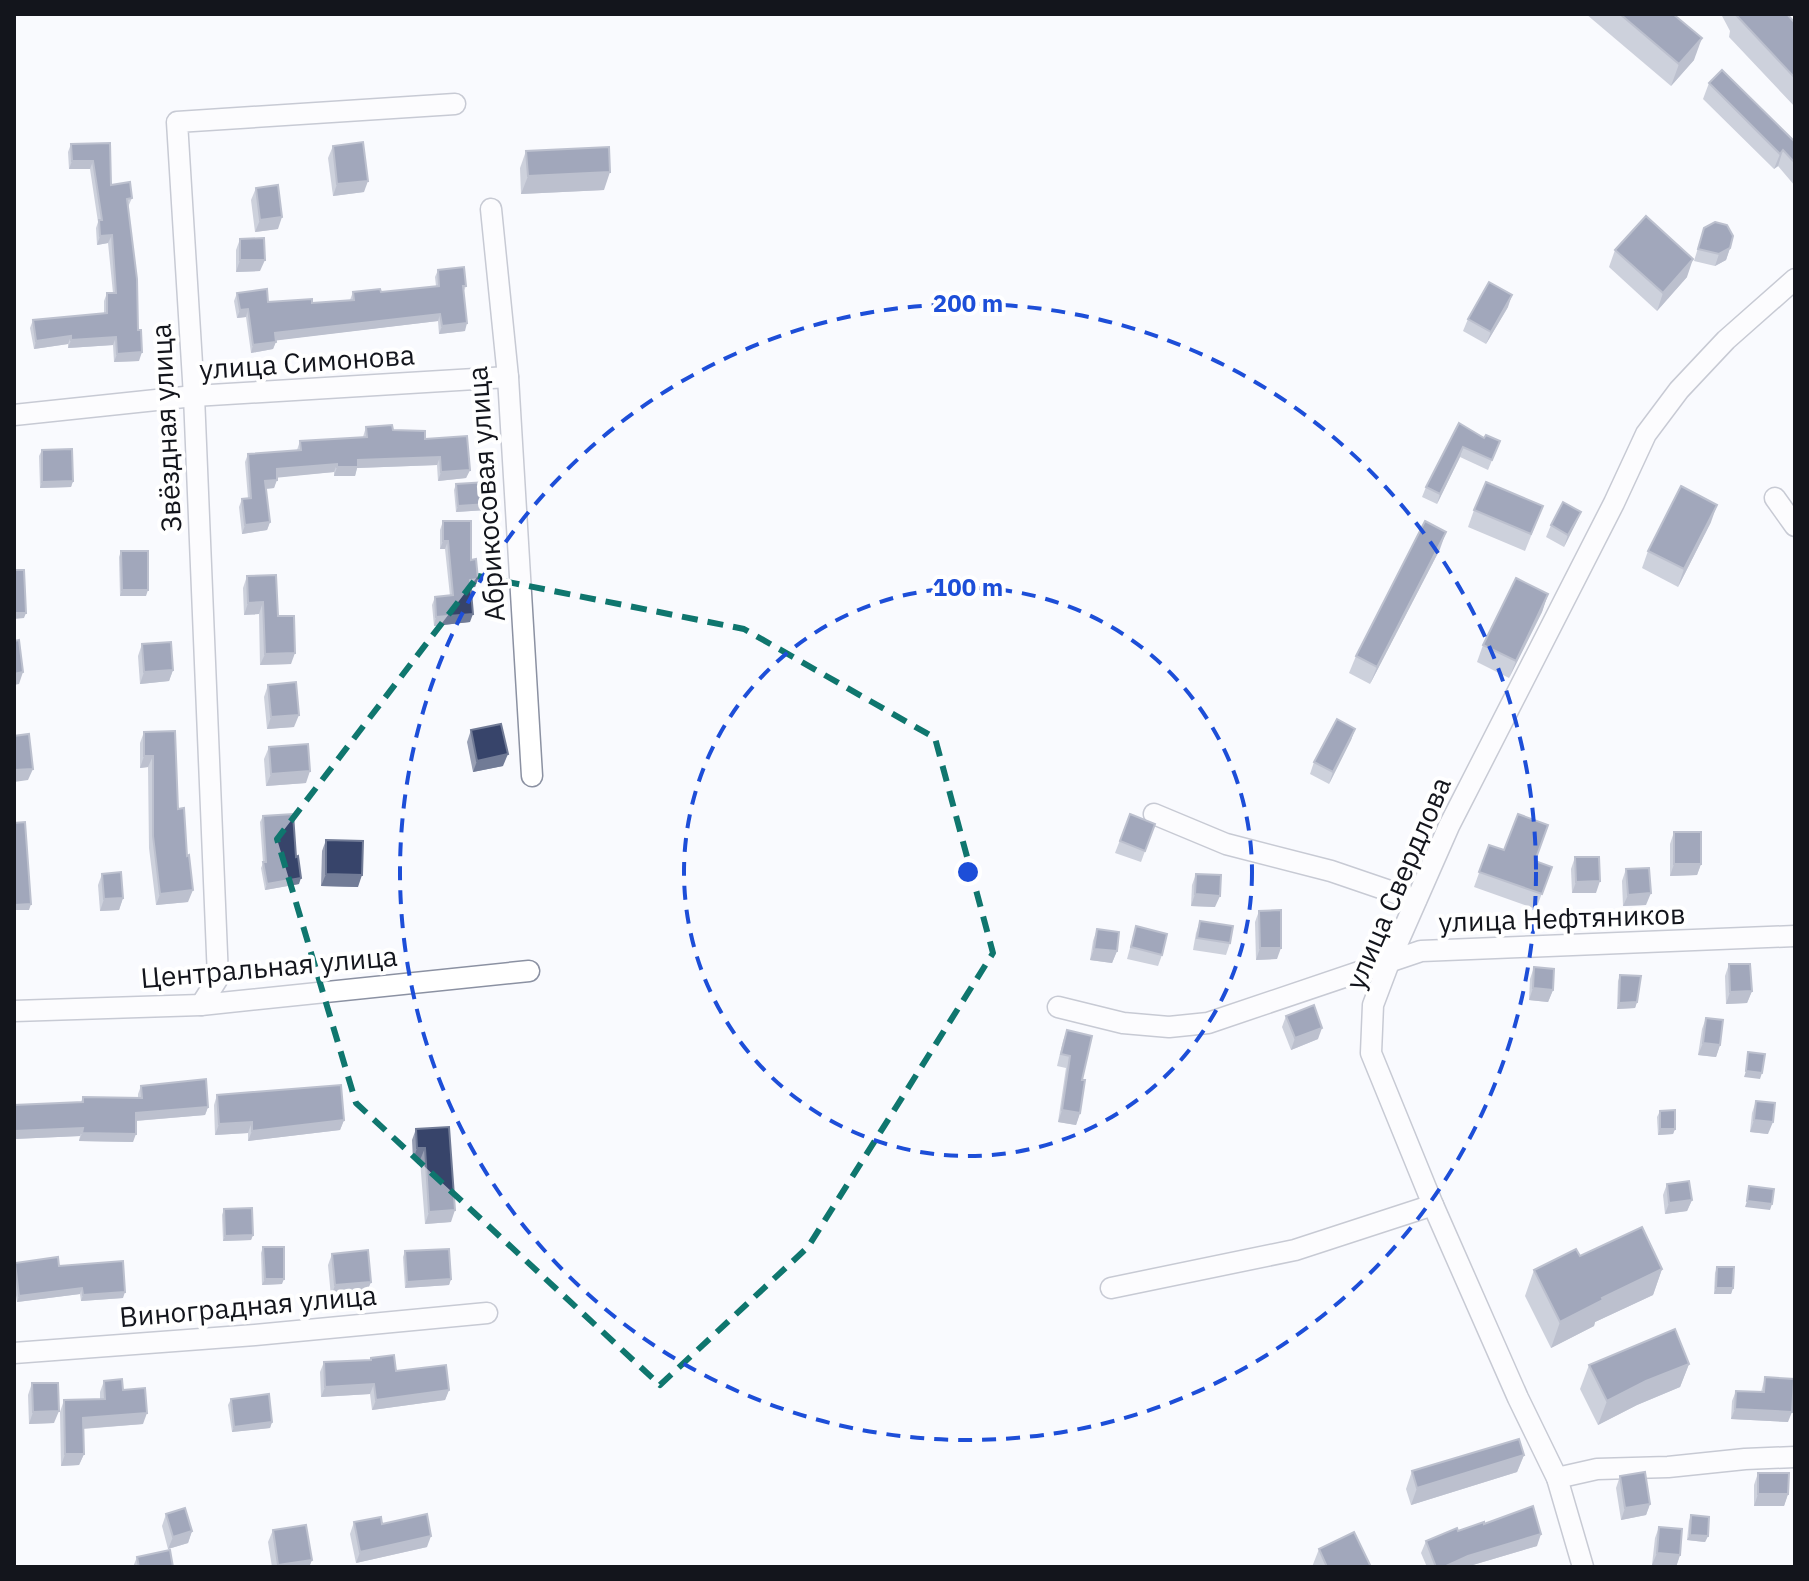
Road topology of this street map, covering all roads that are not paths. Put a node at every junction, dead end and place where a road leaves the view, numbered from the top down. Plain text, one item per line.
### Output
1 (455, 104) dead end
2 (491, 209) dead end
3 (1795, 279) edge
4 (508, 377) junction
5 (194, 396) junction
6 (14, 415) edge
7 (1775, 498) dead end
8 (1795, 526) edge
9 (532, 776) dead end
10 (1154, 814) dead end
11 (1416, 900) junction
12 (1795, 936) edge
13 (1390, 960) junction
14 (529, 971) dead end
15 (201, 1005) junction
16 (1058, 1007) dead end
17 (14, 1011) edge
18 (1433, 1205) junction
19 (1111, 1288) dead end
20 (487, 1313) dead end
21 (14, 1353) edge
22 (1795, 1457) edge
23 (1557, 1478) junction
24 (1583, 1567) edge

1 - 5 street, Звёздная улица
2 - 4 street, Абрикосовая улица
3 - 11 street, улица Свердлова
4 - 5 street, улица Симонова
4 - 9 street, Абрикосовая улица
5 - 6 street, улица Симонова
5 - 15 street, Звёздная улица
7 - 8 street
10 - 11 street
11 - 13 street, улица Свердлова
12 - 13 street, улица Нефтяников
13 - 16 street, улица Нефтяников
13 - 18 street, улица Свердлова
14 - 15 street, Центральная улица
15 - 17 street, Центральная улица
18 - 19 street
18 - 23 street, улица Свердлова
20 - 21 street, Виноградная улица
22 - 23 street
23 - 24 street, улица Свердлова

